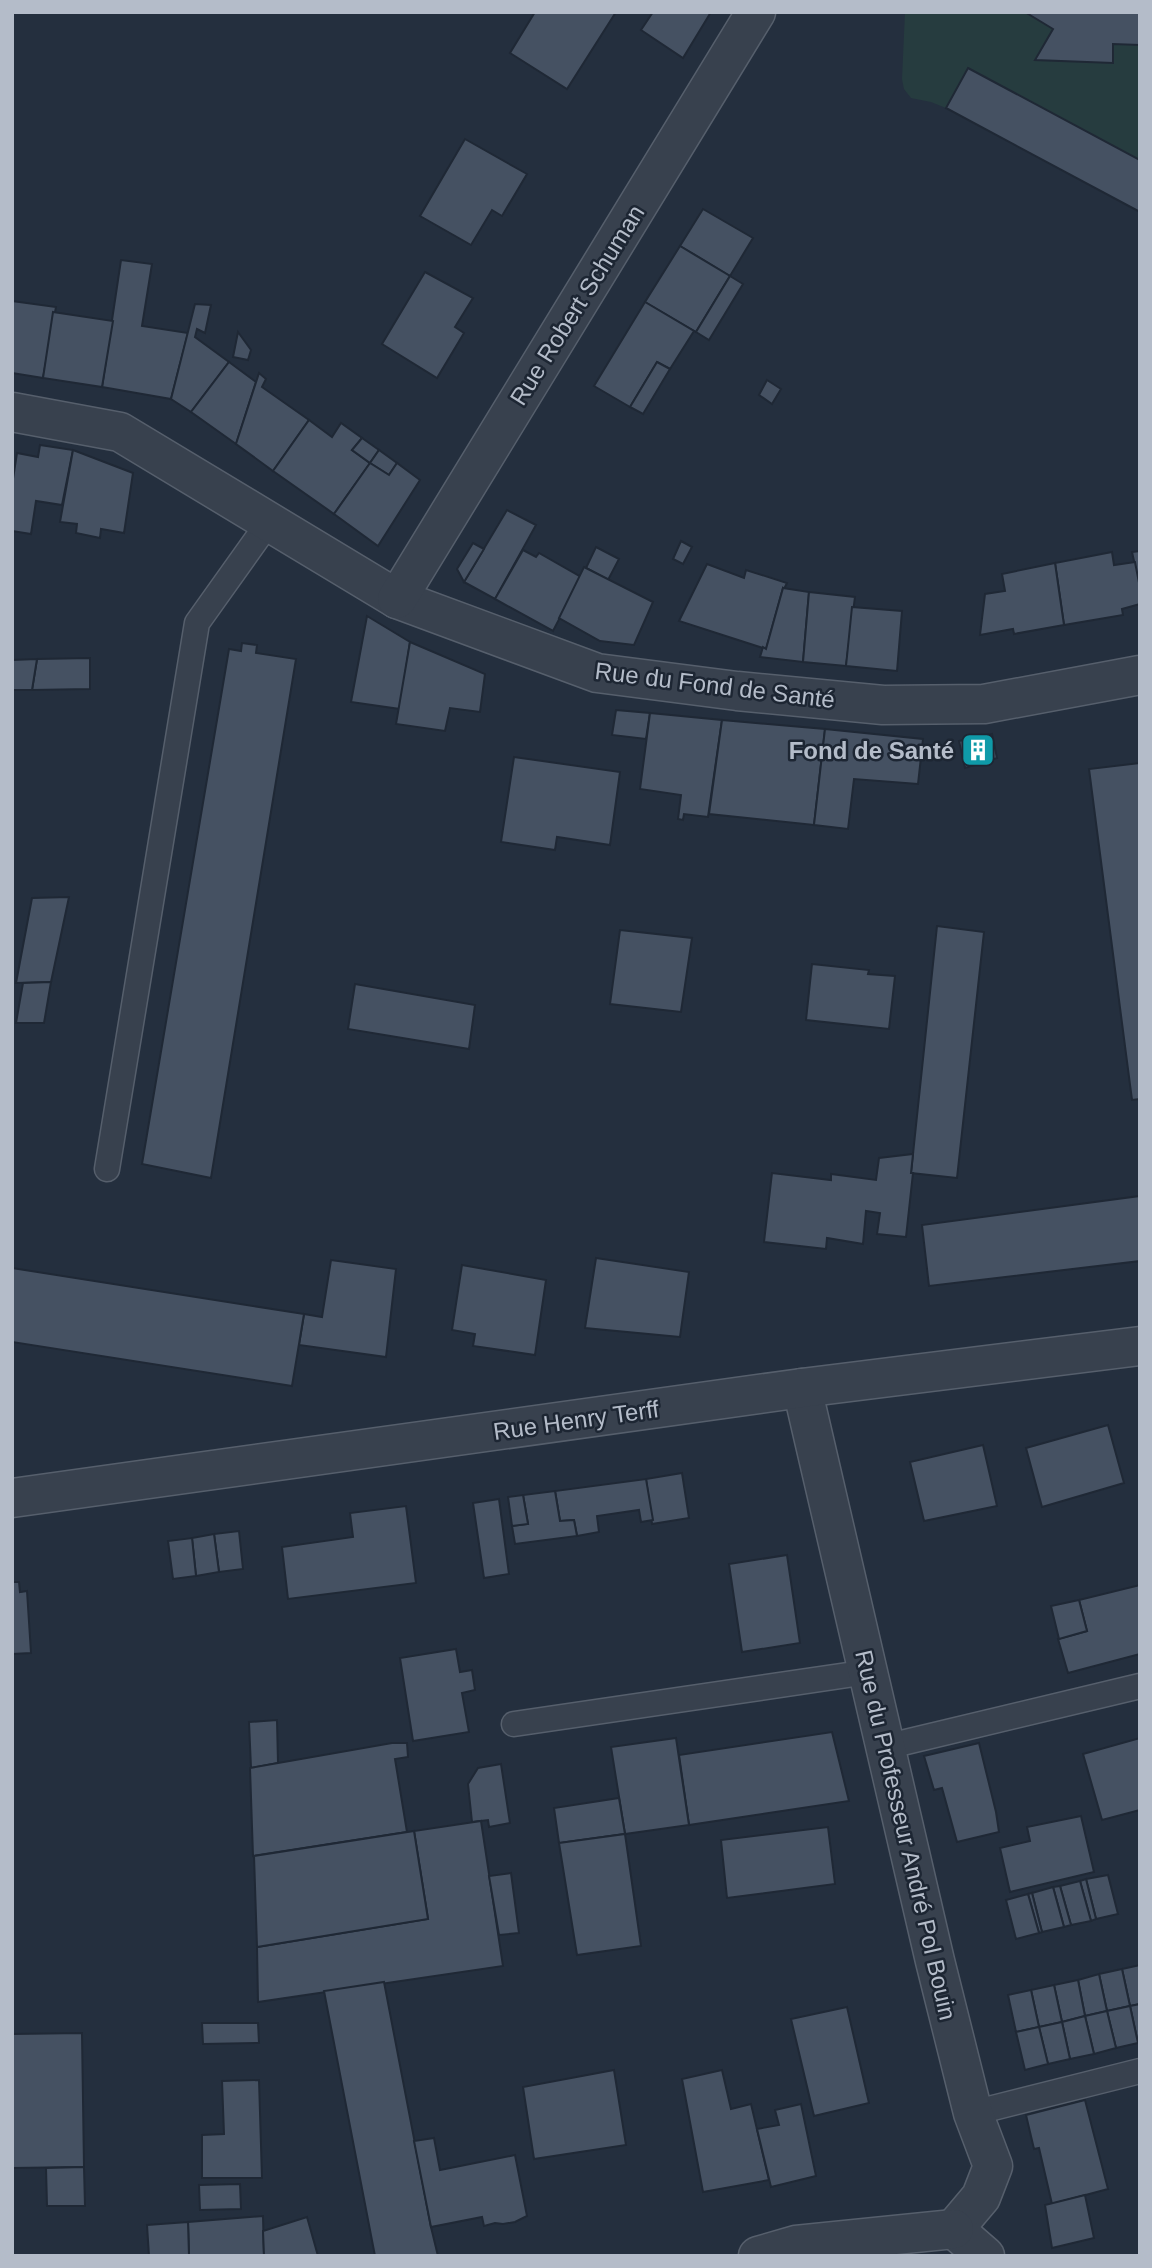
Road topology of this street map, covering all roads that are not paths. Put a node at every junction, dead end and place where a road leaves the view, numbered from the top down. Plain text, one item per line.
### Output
1 (757, 12) edge
2 (12, 412) edge
3 (269, 522) junction
4 (397, 599) junction
5 (1140, 675) edge
6 (107, 1169) dead end
7 (1140, 1346) edge
8 (802, 1388) junction
9 (12, 1499) edge
10 (868, 1672) junction
11 (1140, 1686) edge
12 (513, 1724) dead end
13 (885, 1747) junction
14 (1140, 2071) edge
15 (973, 2113) junction
16 (954, 2230) junction
17 (758, 2256) edge
18 (985, 2256) edge

1 - 4 street, Rue Robert Schuman
2 - 3 street, Rue du Fond de Santé
3 - 4 street, Rue du Fond de Santé
3 - 6 lane
4 - 5 street, Rue du Fond de Santé
7 - 8 street, Rue Henry Terff
8 - 9 street, Rue Henry Terff
8 - 10 street, Rue du Professeur André Pol Bouin
10 - 12 lane
10 - 13 street, Rue du Professeur André Pol Bouin
11 - 13 lane
13 - 15 street, Rue du Professeur André Pol Bouin
14 - 15 lane
15 - 16 street, Rue du Professeur André Pol Bouin
16 - 17 street
16 - 18 street

